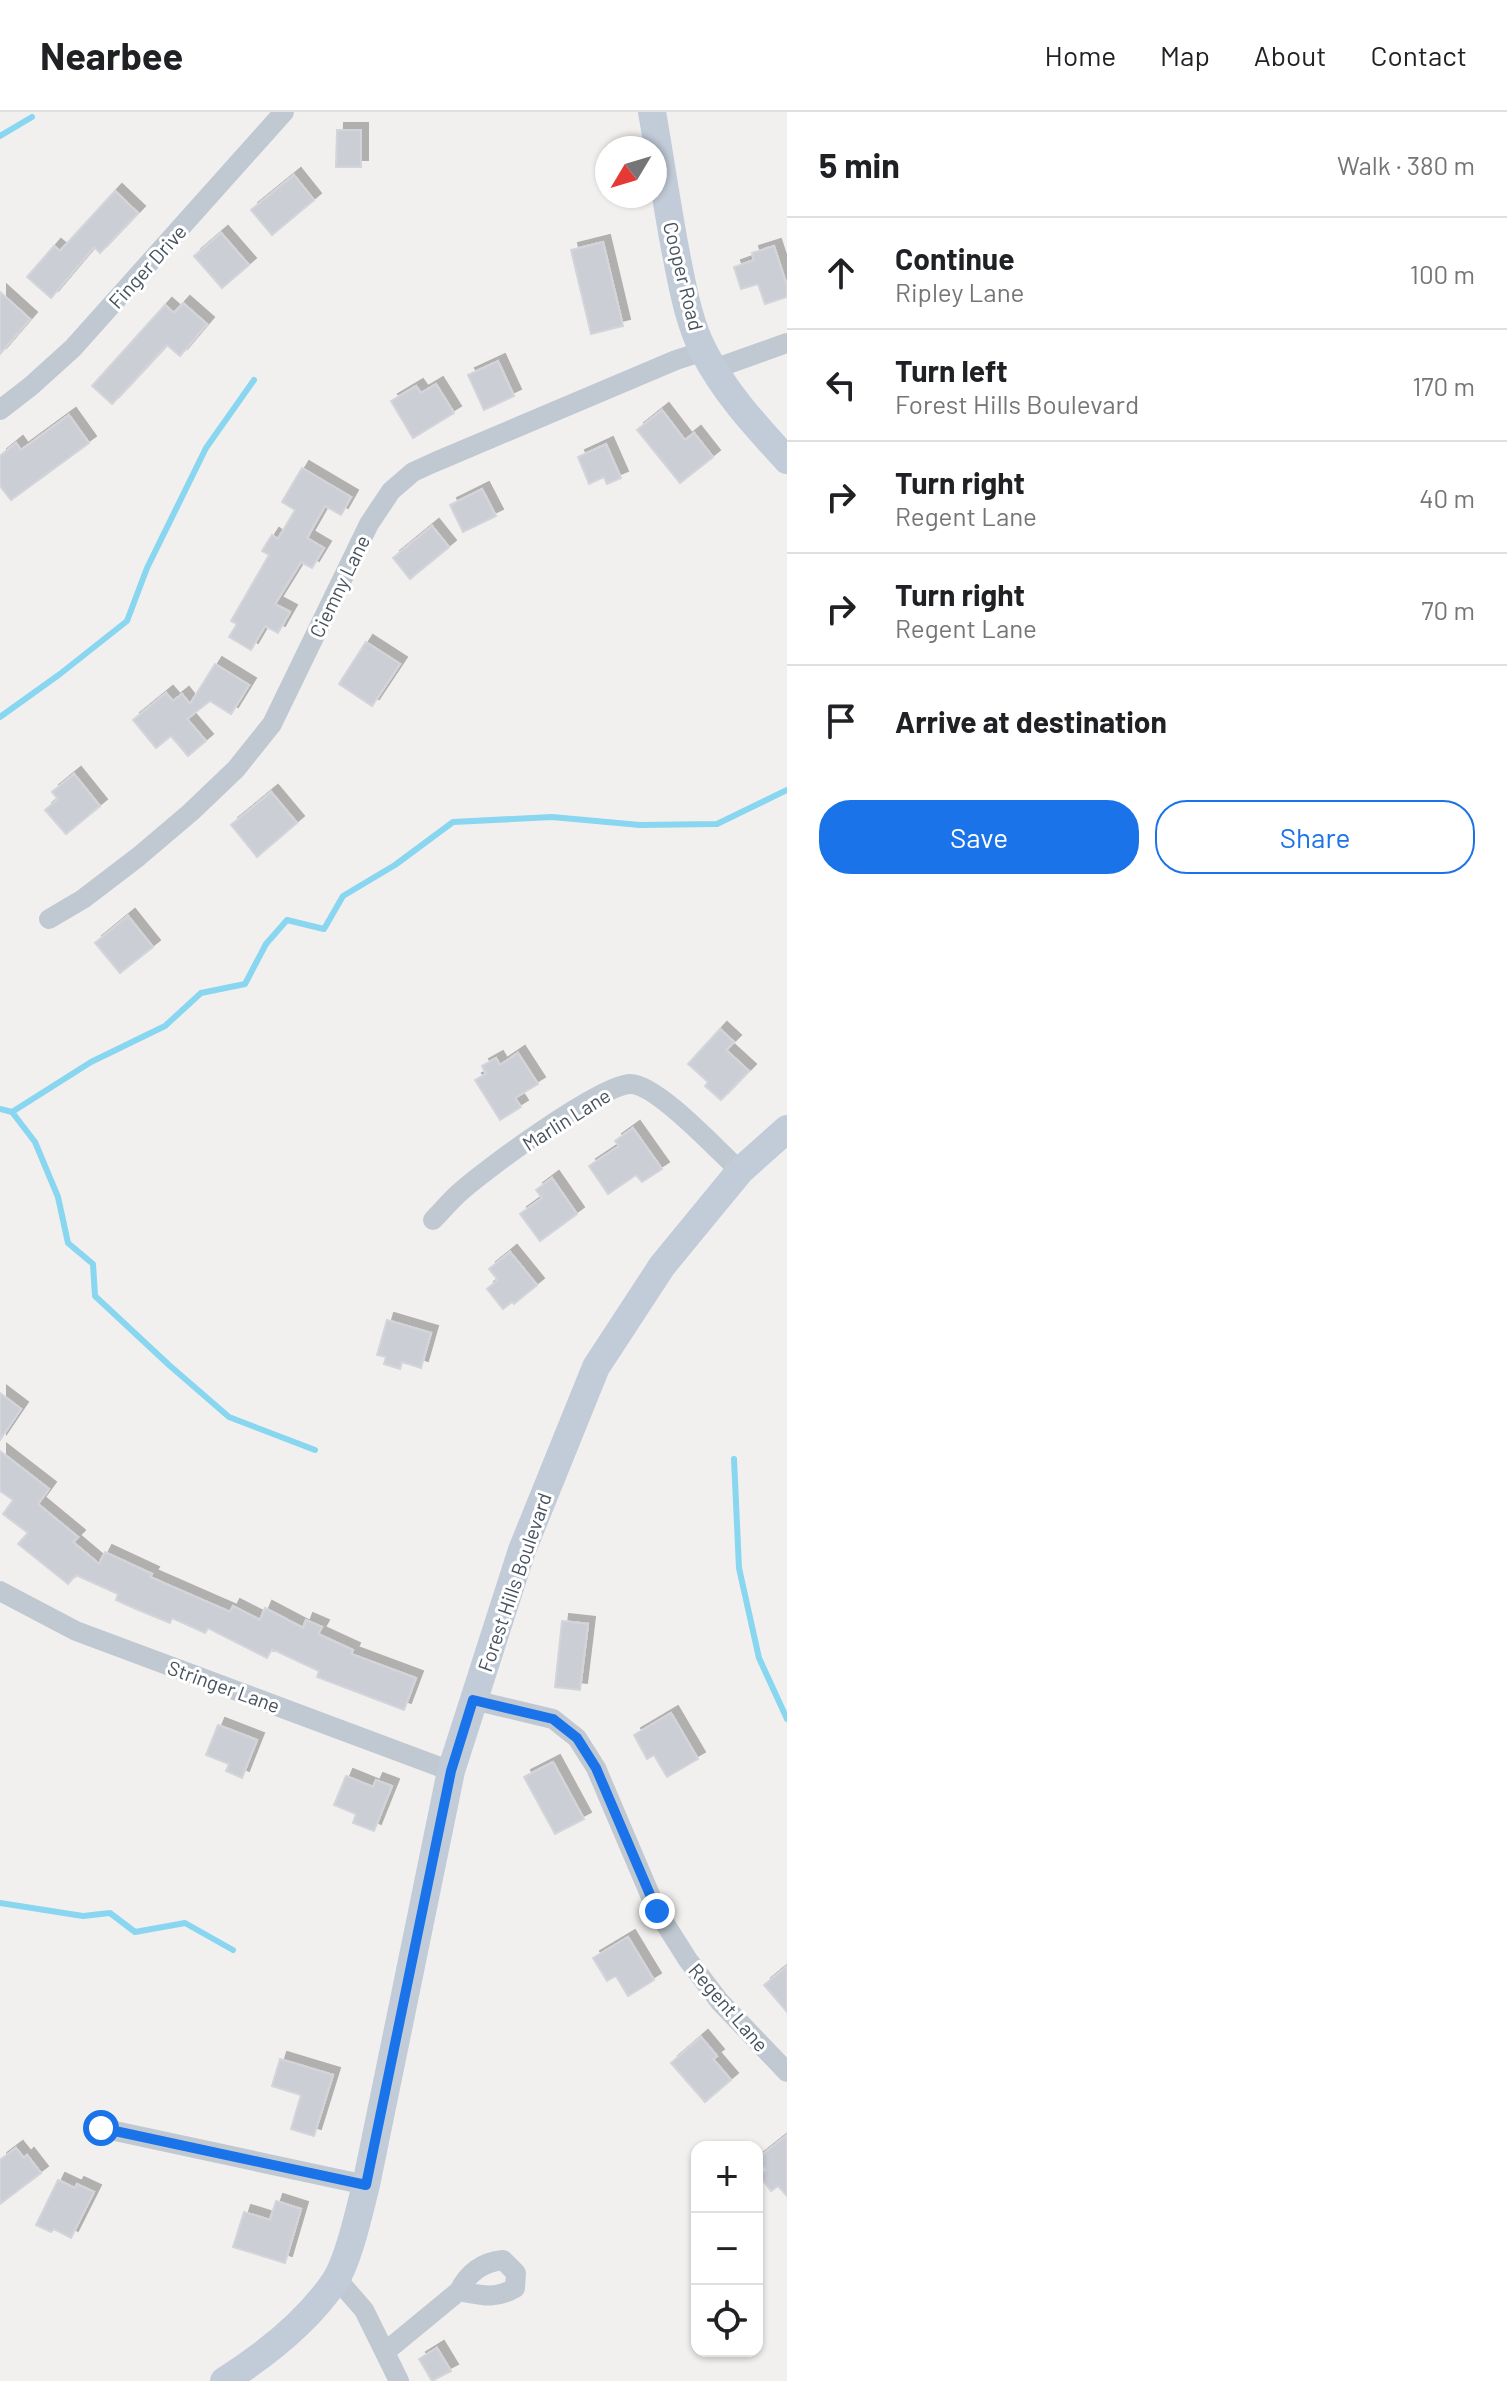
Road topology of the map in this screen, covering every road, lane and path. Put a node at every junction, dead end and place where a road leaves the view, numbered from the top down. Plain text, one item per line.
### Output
1 (284, 112) edge
2 (652, 112) edge
3 (787, 343) edge
4 (709, 360) junction
5 (0, 410) edge
6 (787, 460) edge
7 (49, 919) dead end
8 (787, 1129) edge
9 (740, 1171) junction
10 (433, 1220) dead end
11 (0, 1591) edge
12 (473, 1700) junction
13 (451, 1771) junction
14 (787, 2072) edge
15 (101, 2128) dead end
16 (366, 2185) junction
17 (337, 2279) junction
18 (459, 2291) dead end
19 (385, 2352) junction
20 (224, 2381) edge
21 (399, 2381) edge

1 - 5 street, Finger Drive
2 - 4 main road, Cooper Road
3 - 4 street, Ciemny Lane
4 - 6 main road, Cooper Road
4 - 7 street, Ciemny Lane
8 - 9 main road, Forest Hills Boulevard
9 - 10 street, Marlin Lane
9 - 12 main road, Forest Hills Boulevard
11 - 13 street, Stringer Lane
12 - 13 main road, Forest Hills Boulevard
12 - 14 street, Regent Lane
13 - 16 main road, Forest Hills Boulevard
15 - 16 street
16 - 17 main road, Forest Hills Boulevard
17 - 19 street
17 - 20 main road, Forest Hills Boulevard
18 - 19 street
19 - 21 street

